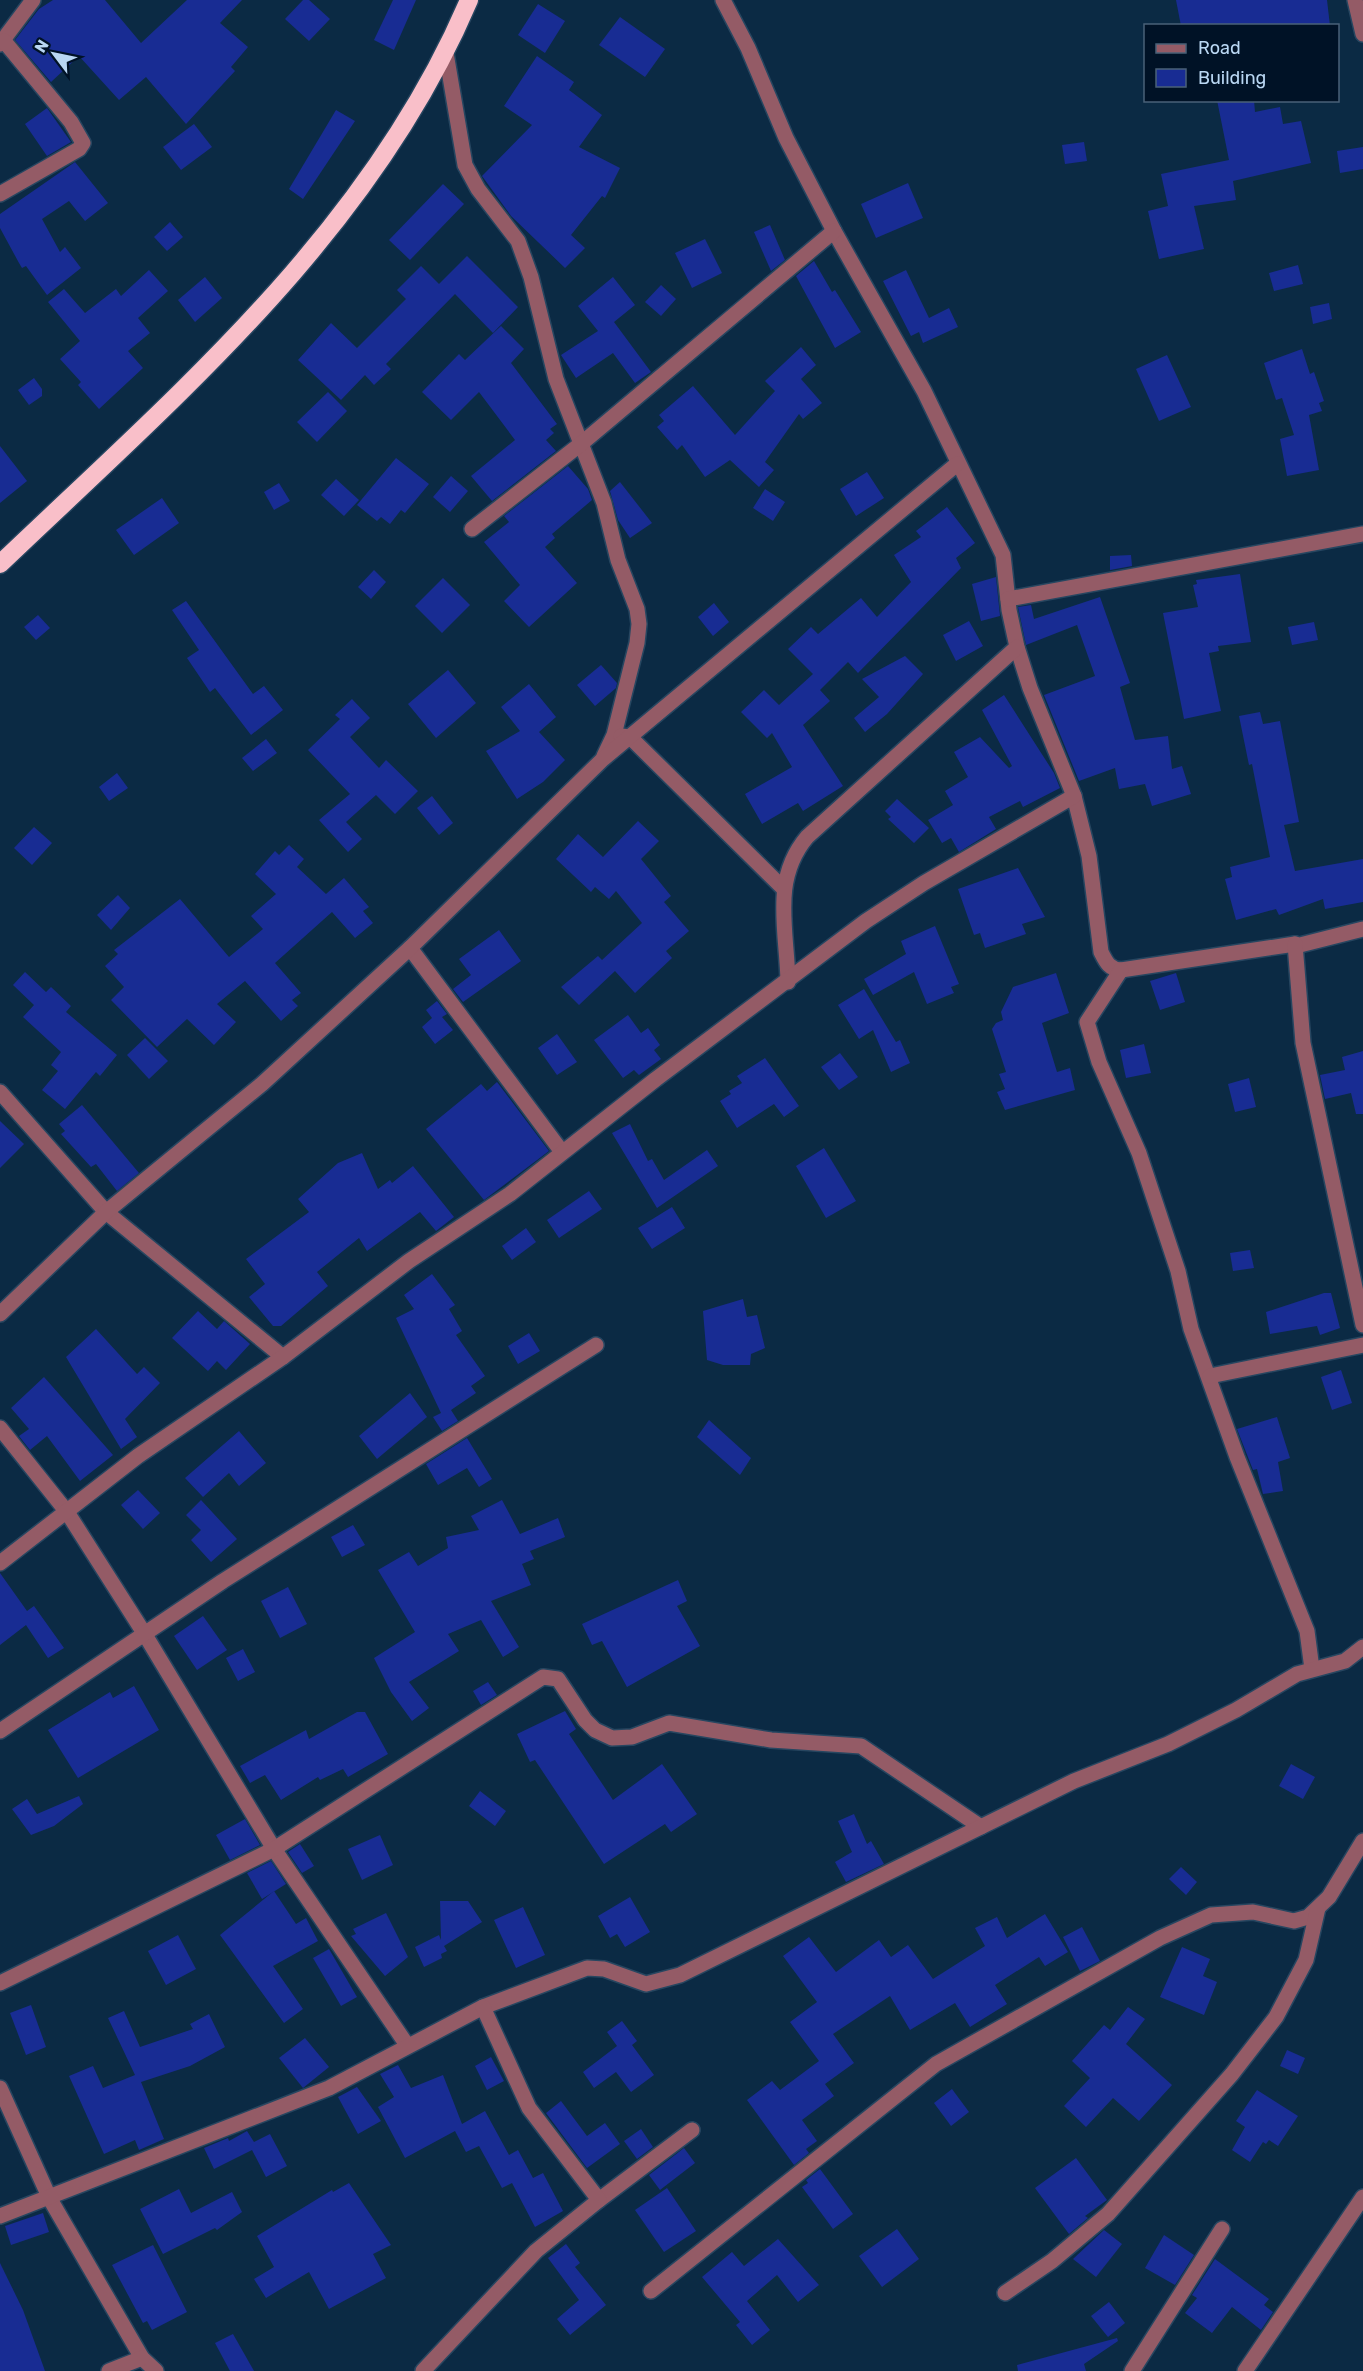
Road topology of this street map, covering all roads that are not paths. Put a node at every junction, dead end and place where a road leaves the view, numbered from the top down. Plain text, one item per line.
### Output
1 (469, 0) edge
2 (723, 0) edge
3 (1355, 0) edge
4 (24, 4) edge
5 (1363, 34) edge
6 (2, 42) edge
7 (446, 53) junction
8 (0, 194) edge
9 (834, 231) junction
10 (582, 443) junction
11 (957, 464) junction
12 (472, 529) dead end
13 (1363, 534) edge
14 (0, 564) edge
15 (1008, 599) junction
16 (1017, 647) junction
17 (614, 735) junction
18 (630, 737) junction
19 (603, 759) junction
20 (1074, 796) junction
21 (784, 889) junction
22 (1363, 929) edge
23 (1295, 944) junction
24 (410, 948) junction
25 (1121, 970) junction
26 (788, 982) junction
27 (0, 1092) edge
28 (562, 1152) junction
29 (106, 1212) junction
30 (0, 1314) edge
31 (1363, 1325) edge
32 (1363, 1344) edge
33 (596, 1345) dead end
34 (283, 1357) junction
35 (1210, 1376) junction
36 (0, 1428) edge
37 (67, 1512) junction
38 (0, 1563) edge
39 (144, 1633) junction
40 (1363, 1647) edge
41 (1312, 1669) junction
42 (0, 1731) edge
43 (981, 1827) junction
44 (1363, 1841) edge
45 (274, 1849) junction
46 (1318, 1908) junction
47 (0, 1983) edge
48 (483, 2007) junction
49 (407, 2045) junction
50 (0, 2088) edge
51 (692, 2130) dead end
52 (1363, 2197) edge
53 (50, 2199) junction
54 (599, 2200) junction
55 (0, 2216) edge
56 (1222, 2229) dead end
57 (651, 2291) dead end
58 (1005, 2293) dead end
59 (142, 2358) junction
60 (110, 2371) edge
61 (156, 2371) edge
62 (423, 2371) edge
63 (1132, 2371) edge
64 (1245, 2371) edge

1 - 7 highway
2 - 9 street
3 - 5 street
4 - 6 street
6 - 8 street
7 - 10 street
7 - 14 highway
9 - 10 street
9 - 11 street
10 - 12 street
10 - 17 street
11 - 15 street
11 - 18 street
13 - 15 street
15 - 16 street
16 - 20 street
16 - 21 street
17 - 18 street
17 - 19 street
18 - 19 street
18 - 21 street
19 - 24 street
20 - 25 street
20 - 26 street
21 - 26 street
22 - 23 street
23 - 25 street
23 - 31 street
24 - 28 street
24 - 29 street
25 - 35 street
26 - 28 street
27 - 29 street
28 - 34 street
29 - 30 street
29 - 34 street
32 - 35 street
33 - 39 street
34 - 37 street
35 - 41 street
36 - 37 street
37 - 38 street
37 - 39 street
39 - 42 street
39 - 45 street
40 - 41 street
41 - 43 street
43 - 45 street
43 - 48 street
44 - 46 street
45 - 47 street
45 - 49 street
46 - 57 street
46 - 58 street
48 - 49 street
48 - 54 street
49 - 53 street
50 - 53 street
51 - 54 street
52 - 64 street
53 - 55 street
53 - 59 street
54 - 62 street
56 - 63 street
59 - 60 street
59 - 61 street

